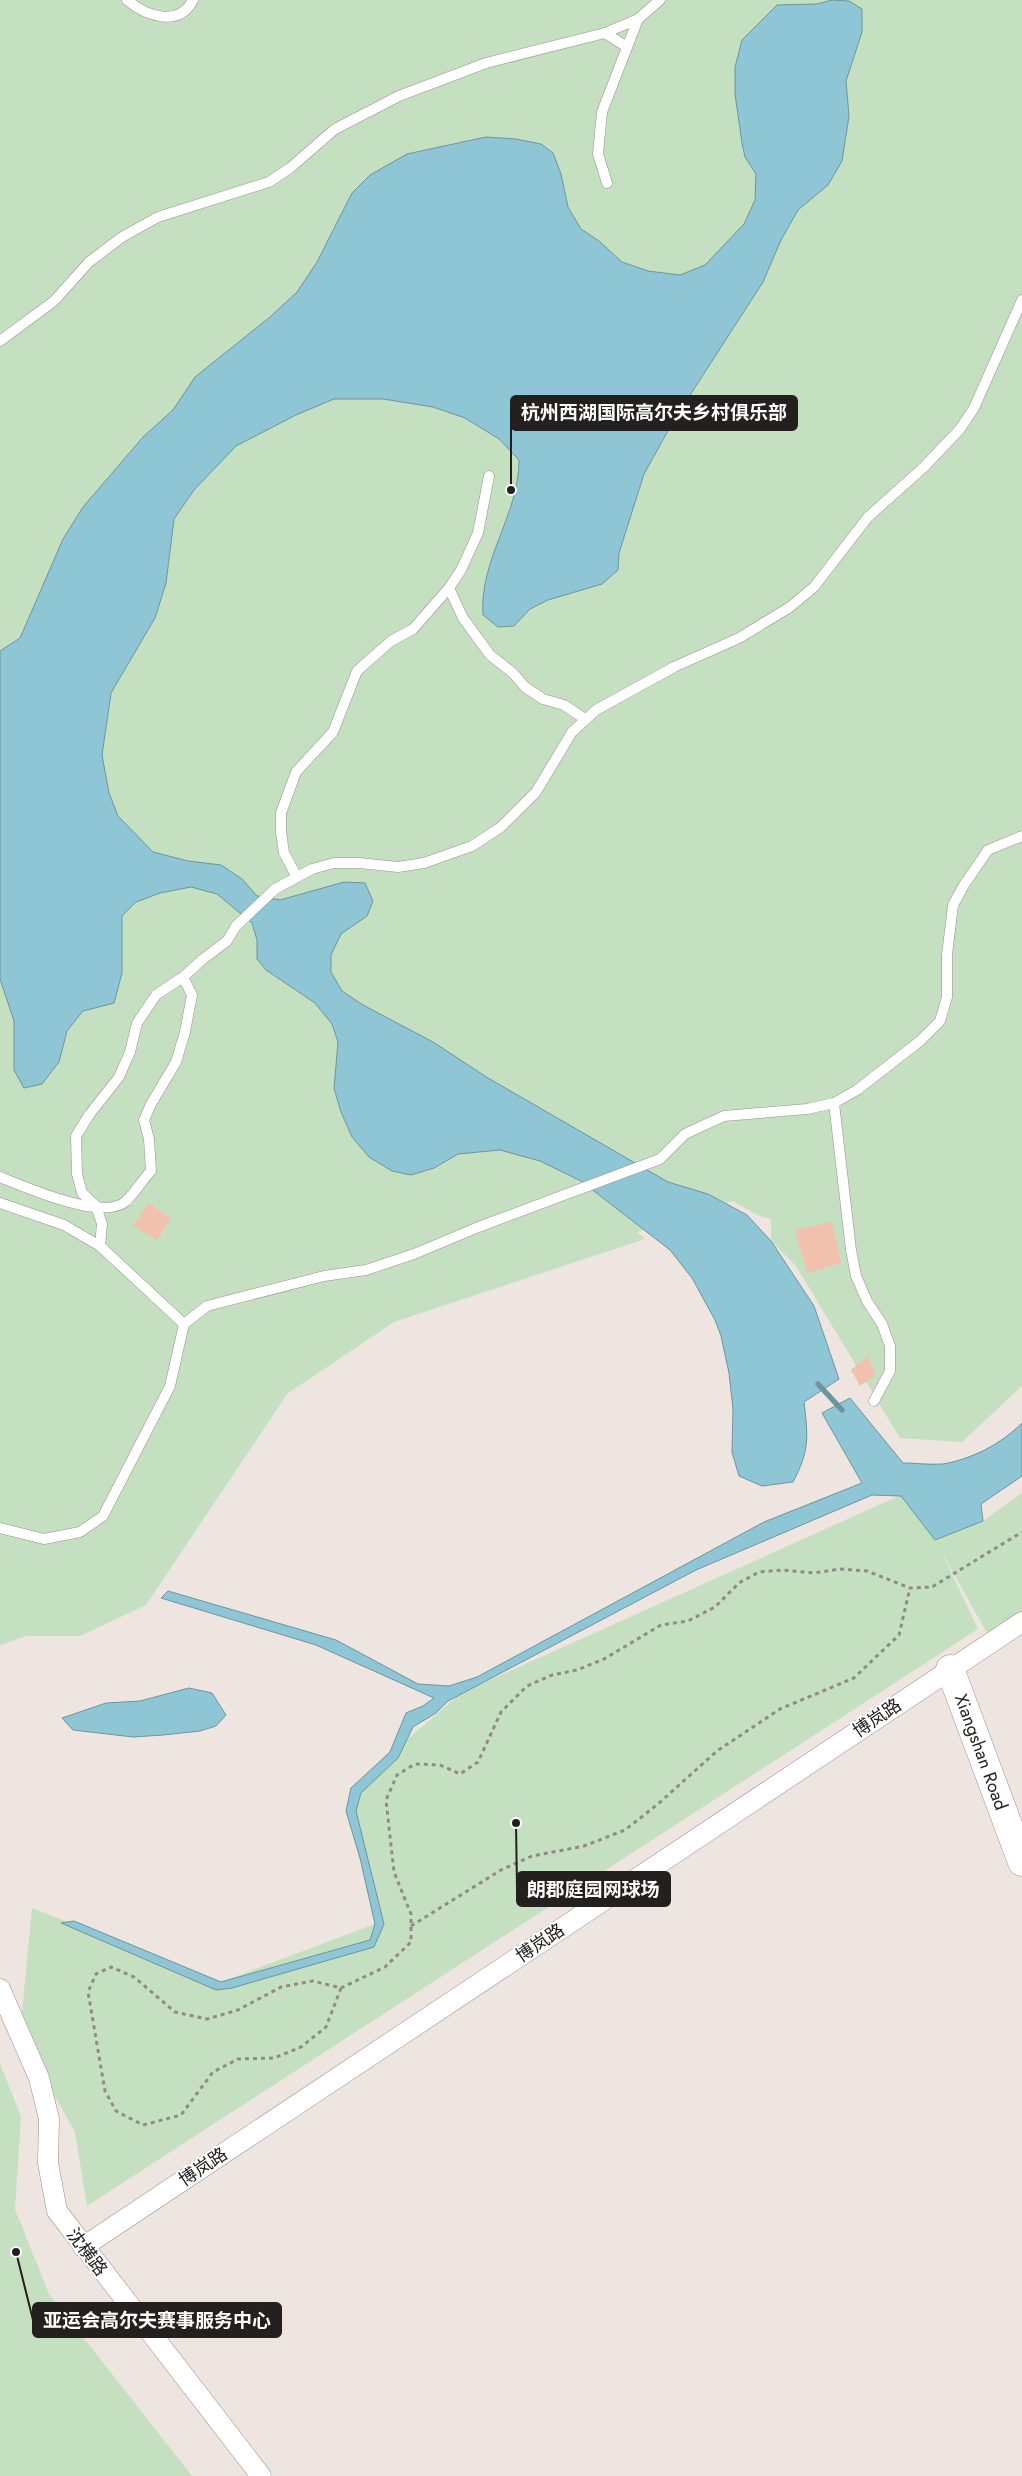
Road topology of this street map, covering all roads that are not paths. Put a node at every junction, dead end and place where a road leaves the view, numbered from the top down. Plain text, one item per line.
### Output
1 (127, 0) edge
2 (193, 0) edge
3 (660, 0) edge
4 (638, 19) junction
5 (605, 33) junction
6 (627, 47) junction
7 (607, 183) dead end
8 (1022, 300) edge
9 (0, 340) edge
10 (489, 476) dead end
11 (449, 588) junction
12 (585, 719) junction
13 (1022, 836) edge
14 (297, 877) junction
15 (183, 977) junction
16 (834, 1102) junction
17 (0, 1177) edge
18 (0, 1203) edge
19 (96, 1206) junction
20 (100, 1246) junction
21 (184, 1324) junction
22 (874, 1401) dead end
23 (0, 1528) edge
24 (1022, 1622) edge
25 (950, 1669) junction
26 (1022, 1862) edge
27 (0, 1989) edge
28 (83, 2247) junction
29 (261, 2476) edge

1 - 2 lane
3 - 4 lane
4 - 5 lane
4 - 6 lane
5 - 6 lane
5 - 9 lane
6 - 7 lane
8 - 12 lane
10 - 11 lane
11 - 12 lane
11 - 14 lane
12 - 14 lane
13 - 16 lane
14 - 15 lane
15 - 19 lane
15 - 19 lane
16 - 21 lane
16 - 22 lane
17 - 19 lane
18 - 20 lane
19 - 20 lane
20 - 21 lane
21 - 23 lane
24 - 25 street, 博岚路
25 - 26 main road, Xiangshan Road
25 - 28 street, 博岚路
27 - 28 street, 沈横路
28 - 29 street, 沈横路

